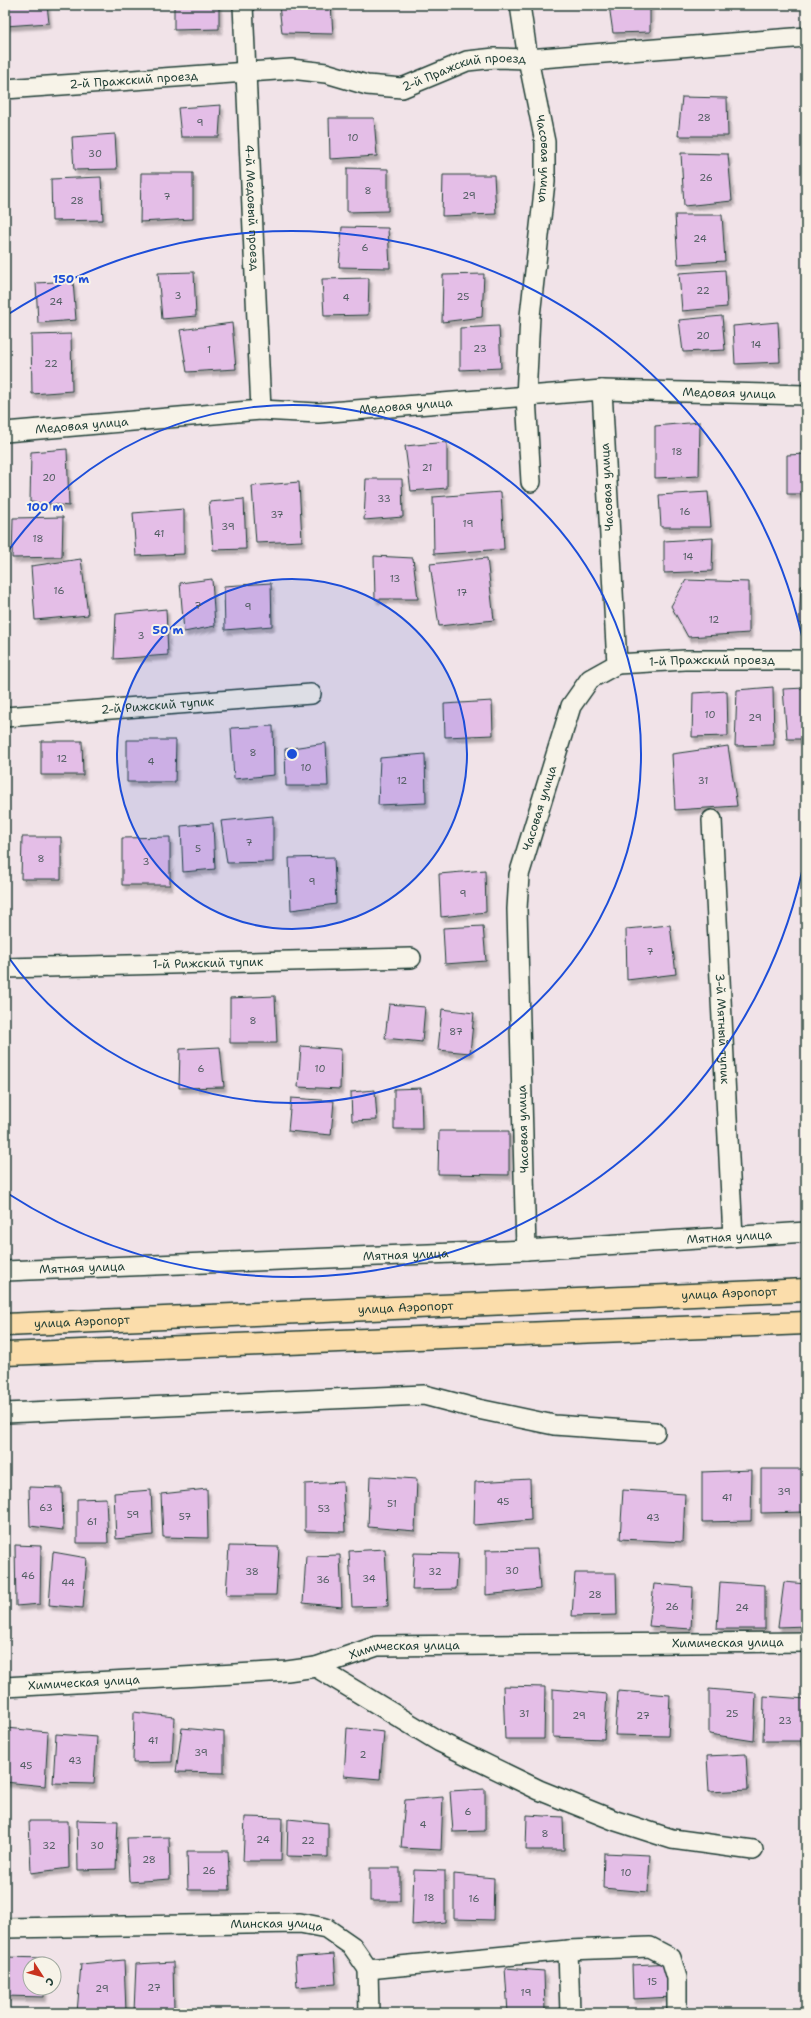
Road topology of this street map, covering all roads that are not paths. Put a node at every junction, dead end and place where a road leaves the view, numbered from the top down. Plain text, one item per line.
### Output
1 (243, 5) edge
2 (520, 5) edge
3 (806, 37) edge
4 (528, 59) junction
5 (246, 71) junction
6 (5, 89) edge
7 (602, 390) junction
8 (806, 394) edge
9 (526, 397) junction
10 (261, 410) junction
11 (5, 432) edge
12 (531, 482) dead end
13 (806, 660) edge
14 (617, 664) junction
15 (311, 694) dead end
16 (5, 717) edge
17 (712, 820) dead end
18 (411, 958) dead end
19 (5, 968) edge
20 (806, 1232) edge
21 (733, 1238) junction
22 (526, 1250) junction
23 (5, 1271) edge
24 (806, 1290) edge
25 (806, 1323) edge
26 (5, 1324) edge
27 (5, 1354) edge
28 (5, 1414) edge
29 (656, 1432) dead end
30 (806, 1642) edge
31 (316, 1667) junction
32 (5, 1687) edge
33 (753, 1850) dead end
34 (5, 1928) edge
35 (568, 1950) junction
36 (368, 1969) junction
37 (369, 2013) edge
38 (570, 2013) edge
39 (677, 2013) edge

1 - 5 street, 4-й Медовый проезд
2 - 4 street, Часовая улица
3 - 4 street, 2-й Пражский проезд
4 - 5 street, 2-й Пражский проезд
4 - 9 street, Часовая улица
5 - 6 street, 2-й Пражский проезд
5 - 10 street, 4-й Медовый проезд
7 - 8 street, Медовая улица
7 - 9 street, Медовая улица
7 - 14 street, Часовая улица
9 - 10 street, Медовая улица
9 - 12 street, Часовая улица
10 - 11 street, Медовая улица
13 - 14 street, 1-й Пражский проезд
14 - 22 street, Часовая улица
15 - 16 street, 2-й Рижский тупик
17 - 21 street, 3-й Мятный тупик
18 - 19 street, 1-й Рижский тупик
20 - 21 street, Мятная улица
21 - 22 street, Мятная улица
22 - 23 street, Мятная улица
24 - 26 main road, улица Аэропорт
25 - 27 main road
28 - 29 street
30 - 31 street, Химическая улица
31 - 32 street, Химическая улица
31 - 33 street
34 - 36 street, Минская улица
35 - 36 street
35 - 38 street
35 - 39 street
36 - 37 street

